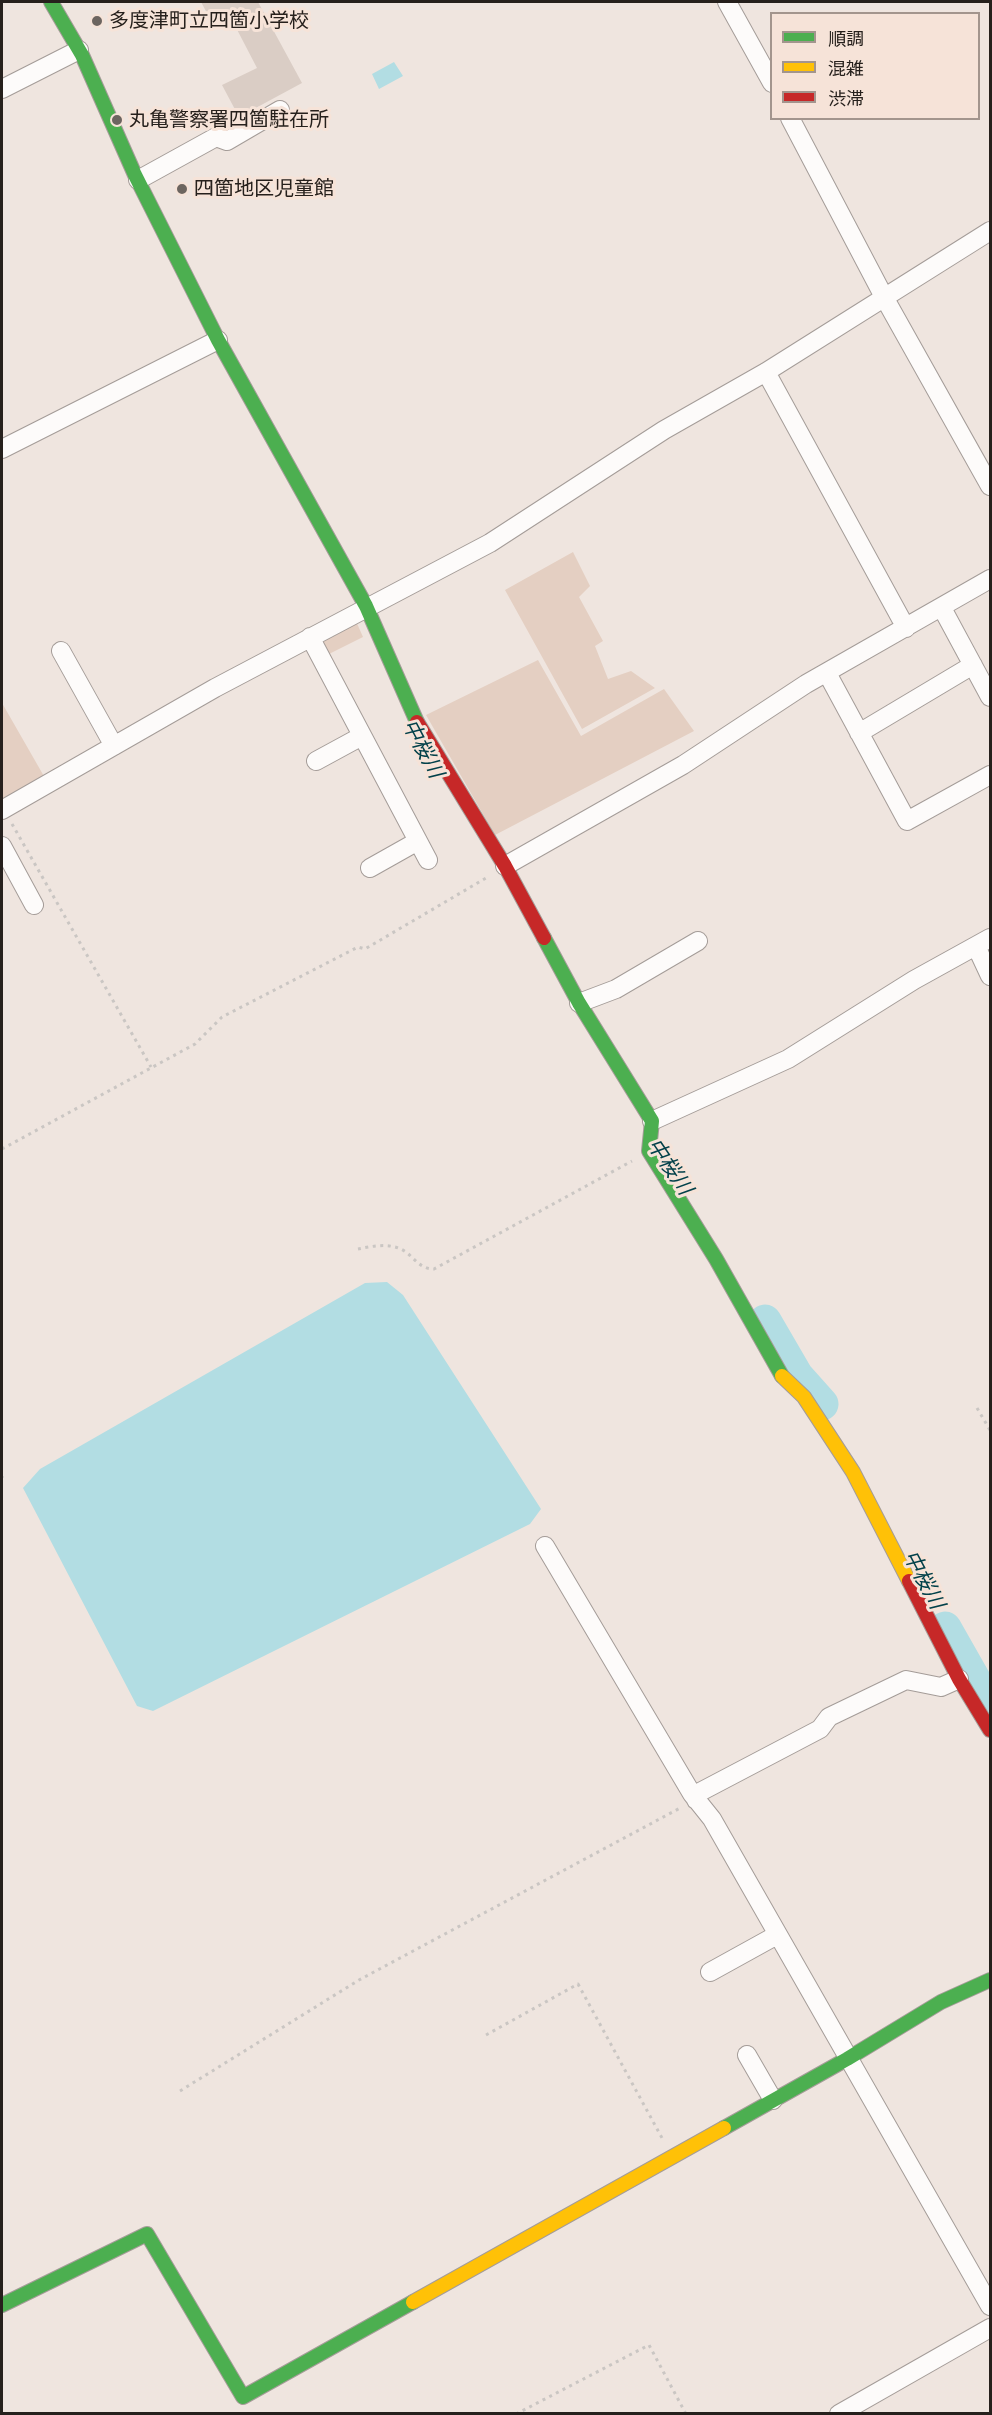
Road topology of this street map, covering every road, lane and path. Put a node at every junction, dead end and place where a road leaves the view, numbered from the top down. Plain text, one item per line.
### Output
1 (51, 2) edge
2 (727, 2) edge
3 (79, 50) junction
4 (770, 81) edge
5 (2, 89) edge
6 (280, 110) dead end
7 (791, 120) edge
8 (138, 180) junction
9 (990, 231) edge
10 (884, 297) junction
11 (218, 340) junction
12 (766, 372) junction
13 (2, 449) edge
14 (990, 486) edge
15 (990, 579) edge
16 (366, 606) junction
17 (942, 608) junction
18 (906, 628) junction
19 (310, 637) junction
20 (61, 651) dead end
21 (973, 665) junction
22 (826, 673) junction
23 (990, 697) edge
24 (859, 734) junction
25 (362, 736) junction
26 (114, 746) junction
27 (316, 761) dead end
28 (990, 775) edge
29 (3, 810) edge
30 (418, 841) junction
31 (2, 846) edge
32 (428, 860) dead end
33 (370, 868) dead end
34 (498, 871) junction
35 (34, 905) dead end
36 (698, 941) dead end
37 (983, 942) edge
38 (990, 976) edge
39 (579, 1004) junction
40 (151, 1067) junction
41 (652, 1124) junction
42 (650, 1148) junction
43 (2, 1149) edge
44 (358, 1249) dead end
45 (977, 1408) dead end
46 (990, 1430) edge
47 (545, 1546) dead end
48 (959, 1679) junction
49 (990, 1730) edge
50 (696, 1800) junction
51 (777, 1935) junction
52 (711, 1972) dead end
53 (990, 1980) edge
54 (486, 2035) dead end
55 (747, 2055) dead end
56 (847, 2059) junction
57 (180, 2091) dead end
58 (773, 2100) junction
59 (672, 2156) junction
60 (2, 2305) edge
61 (990, 2306) edge
62 (990, 2328) edge
63 (516, 2414) edge
64 (686, 2414) edge
65 (839, 2414) edge

1 - 3 street
2 - 4 street
3 - 5 street
3 - 8 street
6 - 8 street
7 - 10 street
8 - 11 street
9 - 10 street
10 - 12 street
10 - 14 street
11 - 13 street
11 - 16 street
12 - 16 street
12 - 18 street
15 - 17 street
16 - 19 street
16 - 34 street
17 - 18 street
17 - 21 street
18 - 22 street
19 - 25 street
19 - 26 street
20 - 26 street
21 - 23 street
21 - 24 street
22 - 24 street
22 - 34 street
24 - 28 street
25 - 27 street
25 - 30 street
26 - 29 street
29 - 40 path
30 - 32 street
30 - 33 street
31 - 35 street
34 - 39 street
34 - 40 path
36 - 39 street
37 - 38 street
37 - 41 street
39 - 41 street
40 - 43 path
41 - 42 street
42 - 44 path
42 - 48 street
45 - 46 path
47 - 50 street
48 - 49 street
48 - 50 street
50 - 51 street
50 - 57 path
51 - 52 street
51 - 56 street
53 - 56 street
54 - 59 path
55 - 58 street
56 - 58 street
56 - 61 street
58 - 59 street
59 - 60 street
62 - 65 street
63 - 64 path

